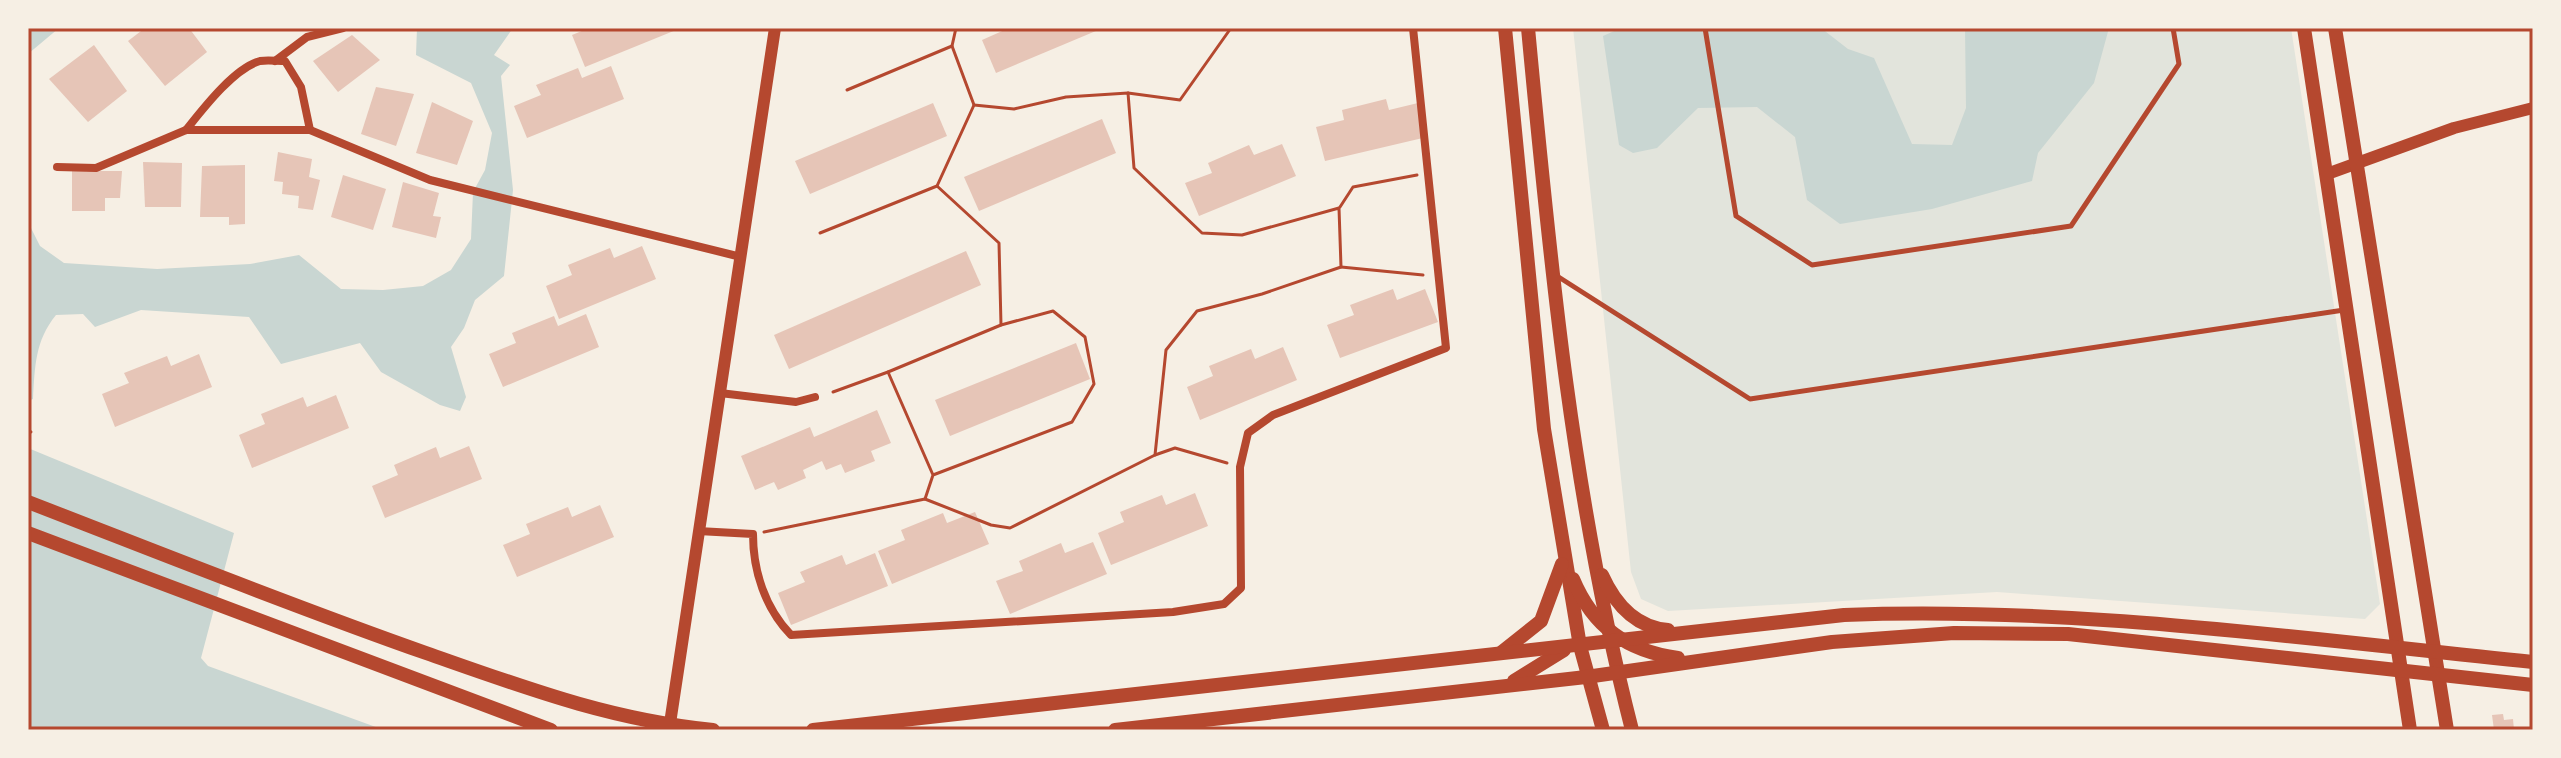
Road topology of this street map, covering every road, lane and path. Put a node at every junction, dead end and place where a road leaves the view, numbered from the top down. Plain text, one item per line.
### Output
1 (343, 28) edge
2 (775, 28) edge
3 (956, 28) edge
4 (1231, 28) edge
5 (1413, 28) edge
6 (1505, 28) edge
7 (1528, 28) edge
8 (1705, 28) edge
9 (2173, 28) edge
10 (2304, 28) edge
11 (2335, 28) edge
12 (952, 46) junction
13 (274, 61) junction
14 (847, 90) dead end
15 (1128, 93) junction
16 (974, 105) junction
17 (2533, 108) edge
18 (186, 130) junction
19 (310, 130) junction
20 (2357, 163) junction
21 (57, 167) dead end
22 (1428, 173) junction
23 (2327, 174) junction
24 (937, 186) junction
25 (1339, 208) junction
26 (820, 233) dead end
27 (741, 257) junction
28 (1341, 267) junction
29 (1551, 272) junction
30 (1439, 276) junction
31 (2349, 309) junction
32 (1001, 325) junction
33 (888, 372) junction
34 (833, 392) dead end
35 (720, 393) junction
36 (815, 397) dead end
37 (1155, 455) junction
38 (1240, 467) junction
39 (933, 475) junction
40 (925, 499) junction
41 (28, 502) edge
42 (698, 531) junction
43 (28, 533) edge
44 (753, 534) junction
45 (1593, 552) junction
46 (1563, 556) junction
47 (1587, 605) junction
48 (1690, 632) junction
49 (1613, 638) junction
50 (1575, 642) junction
51 (2398, 648) junction
52 (2435, 652) junction
53 (1497, 655) junction
54 (1694, 661) junction
55 (2533, 662) edge
56 (2401, 670) junction
57 (1617, 671) junction
58 (2438, 674) junction
59 (1586, 677) junction
60 (2533, 685) edge
61 (1502, 686) junction
62 (669, 728) edge
63 (551, 730) edge
64 (713, 730) edge
65 (813, 730) edge
66 (1115, 730) edge
67 (1603, 730) edge
68 (1632, 730) edge
69 (2410, 730) edge
70 (2447, 730) edge

1 - 13 street
2 - 27 street
3 - 12 path
4 - 15 path
5 - 22 street
6 - 46 main road
7 - 29 main road
8 - 9 lane
10 - 23 main road
11 - 20 main road
12 - 14 path
12 - 16 path
13 - 18 street
13 - 19 street
15 - 16 path
15 - 25 path
16 - 24 path
17 - 20 street
18 - 19 street
18 - 21 street
19 - 27 street
20 - 23 street
20 - 52 main road
22 - 25 path
22 - 30 street
23 - 31 main road
24 - 26 path
24 - 32 path
25 - 28 path
27 - 35 street
28 - 30 path
28 - 37 path
29 - 31 lane
29 - 45 main road
30 - 38 street
31 - 51 main road
32 - 33 path
32 - 39 path
33 - 34 path
33 - 39 path
35 - 36 street
35 - 42 street
37 - 38 path
37 - 40 path
38 - 44 street
39 - 40 path
40 - 44 path
41 - 62 main road
42 - 44 street
42 - 62 street
43 - 63 main road
45 - 47 main road
45 - 48 main road
45 - 49 main road
46 - 47 main road
46 - 50 main road
46 - 53 main road
47 - 49 main road
47 - 50 main road
48 - 49 main road
48 - 51 main road
49 - 50 main road
49 - 54 main road
49 - 57 main road
50 - 53 main road
50 - 59 main road
50 - 61 main road
51 - 52 main road
51 - 56 main road
52 - 55 main road
52 - 58 main road
53 - 65 main road
54 - 56 main road
54 - 57 main road
56 - 58 main road
56 - 69 main road
57 - 59 main road
57 - 68 main road
58 - 60 main road
58 - 70 main road
59 - 61 main road
59 - 67 main road
61 - 66 main road
62 - 64 main road

